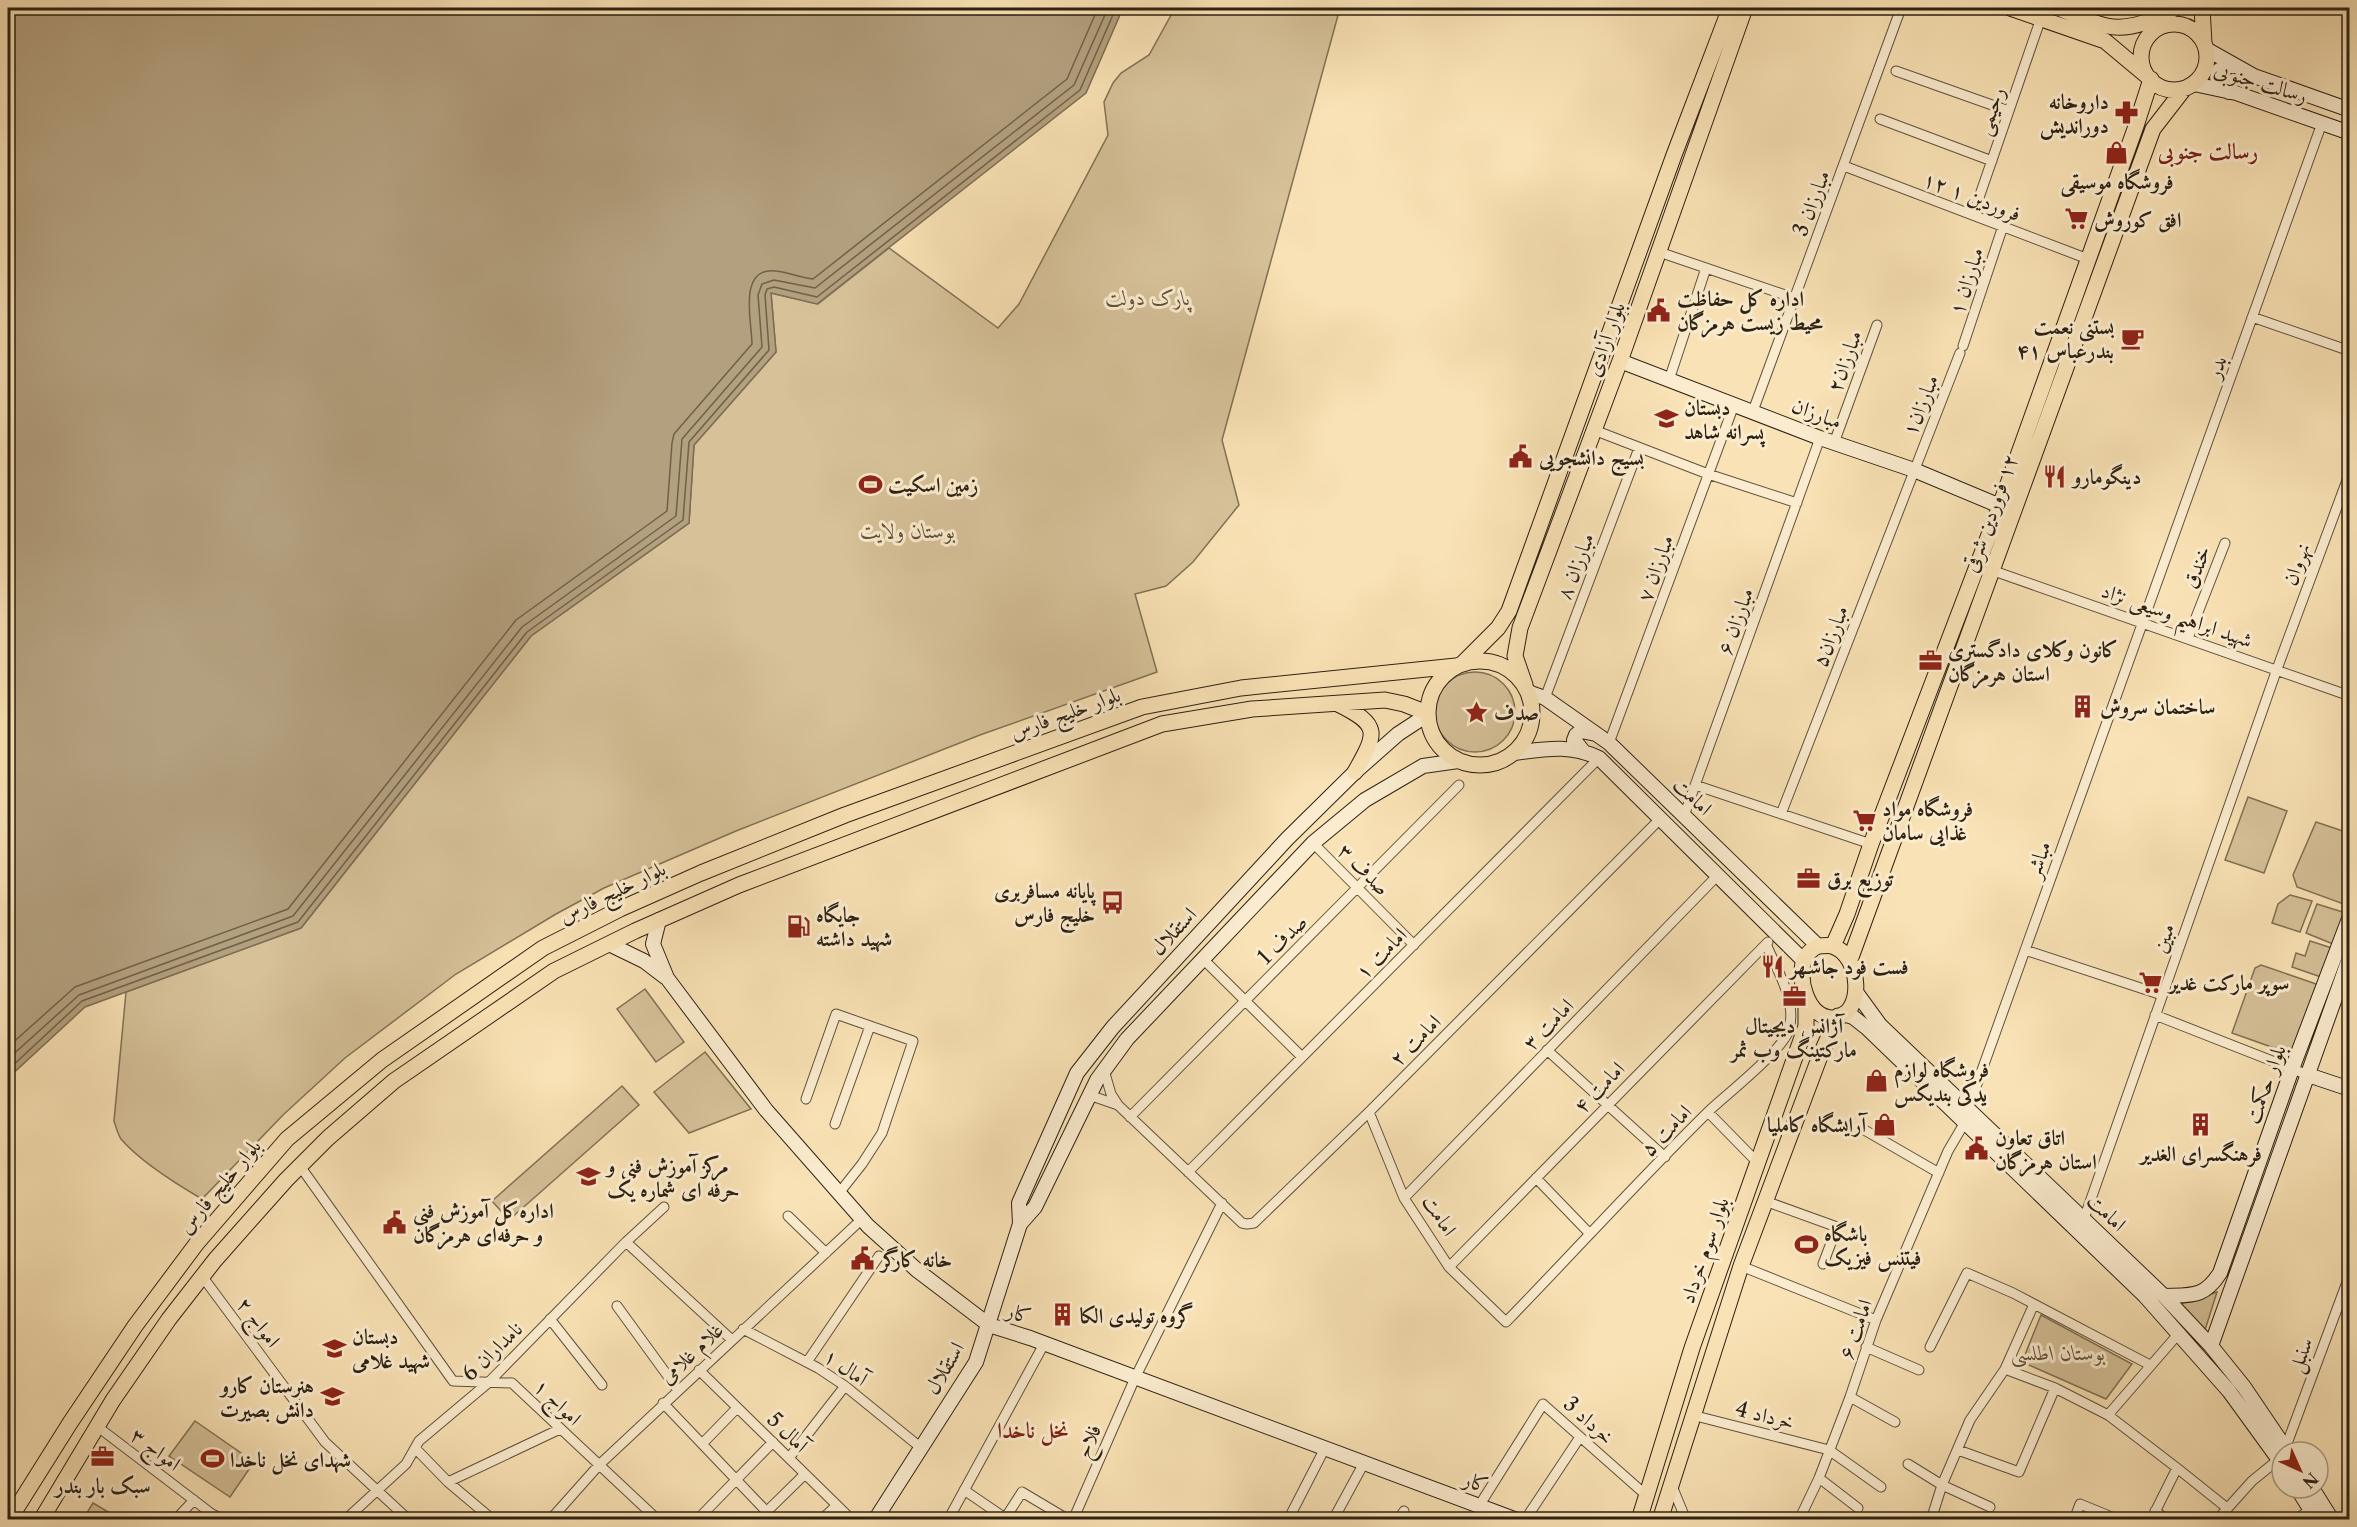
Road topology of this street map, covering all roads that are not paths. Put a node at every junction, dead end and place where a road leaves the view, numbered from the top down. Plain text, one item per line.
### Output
1 (1730, 8) edge
2 (1745, 8) edge
3 (1901, 8) edge
4 (2010, 8) edge
5 (2058, 8) edge
6 (2175, 8) edge
7 (2202, 8) edge
8 (2041, 18) junction
9 (2087, 27) junction
10 (2205, 46) junction
11 (2233, 66) junction
12 (1896, 71) dead end
13 (2149, 78) junction
14 (2189, 86) junction
15 (2229, 92) junction
16 (2349, 110) edge
17 (2009, 111) junction
18 (1880, 119) dead end
19 (2322, 123) junction
20 (2136, 126) junction
21 (2154, 129) junction
22 (2349, 132) edge
23 (1992, 161) junction
24 (1844, 166) junction
25 (1973, 215) junction
26 (2003, 226) junction
27 (1659, 252) junction
28 (2088, 259) junction
29 (1706, 268) junction
30 (1794, 298) junction
31 (2252, 317) junction
32 (1876, 325) dead end
33 (1962, 349) joint
34 (2349, 351) edge
35 (1620, 361) junction
36 (1669, 380) junction
37 (1734, 405) junction
38 (1753, 411) junction
39 (1594, 430) junction
40 (1827, 440) junction
41 (1639, 448) junction
42 (1914, 470) junction
43 (2349, 472) edge
44 (1708, 474) junction
45 (1797, 503) junction
46 (2000, 506) junction
47 (2225, 543) dead end
48 (1991, 570) junction
49 (2143, 622) junction
50 (2188, 638) junction
51 (1460, 664) junction
52 (2277, 669) junction
53 (1527, 688) junction
54 (2349, 696) edge
55 (1545, 698) junction
56 (1335, 703) junction
57 (1427, 714) junction
58 (1598, 734) junction
59 (1609, 743) junction
60 (1583, 751) junction
61 (1514, 753) junction
62 (1599, 758) junction
63 (1458, 761) junction
64 (1355, 772) junction
65 (1459, 785) dead end
66 (1695, 785) junction
67 (1781, 814) junction
68 (1684, 816) junction
69 (1660, 819) junction
70 (1313, 843) junction
71 (1871, 844) junction
72 (1718, 876) junction
73 (1358, 888) junction
74 (1847, 914) junction
75 (2349, 916) edge
76 (1864, 919) junction
77 (659, 920) junction
78 (1771, 939) junction
79 (609, 944) junction
80 (1414, 945) junction
81 (1825, 946) junction
82 (2025, 950) junction
83 (2349, 956) edge
84 (1203, 960) junction
85 (1803, 960) junction
86 (1850, 960) junction
87 (667, 978) junction
88 (1856, 992) junction
89 (2162, 995) junction
90 (1806, 996) junction
91 (1245, 1001) junction
92 (1840, 1015) junction
93 (2155, 1015) junction
94 (870, 1026) junction
95 (1547, 1050) junction
96 (1797, 1054) junction
97 (1820, 1056) junction
98 (1302, 1057) junction
99 (2292, 1069) junction
100 (1104, 1070) junction
101 (2308, 1075) junction
102 (2349, 1089) edge
103 (1089, 1095) junction
104 (806, 1099) dead end
105 (1608, 1104) junction
106 (1118, 1105) junction
107 (1369, 1112) junction
108 (1708, 1112) junction
109 (1966, 1115) junction
110 (1130, 1117) junction
111 (835, 1124) dead end
112 (1861, 1128) dead end
113 (1665, 1156) junction
114 (1758, 1162) junction
115 (300, 1166) junction
116 (1188, 1172) junction
117 (1939, 1173) junction
118 (1536, 1178) junction
119 (839, 1193) junction
120 (1404, 1198) junction
121 (1765, 1201) junction
122 (1222, 1203) junction
123 (664, 1208) dead end
124 (788, 1216) dead end
125 (2084, 1219) junction
126 (862, 1220) junction
127 (1020, 1224) junction
128 (1590, 1234) junction
129 (626, 1242) junction
130 (825, 1253) junction
131 (879, 1256) dead end
132 (1823, 1264) dead end
133 (1741, 1266) junction
134 (1449, 1267) junction
135 (2349, 1274) edge
136 (202, 1276) junction
137 (2346, 1292) edge
138 (2164, 1296) junction
139 (2034, 1305) junction
140 (616, 1306) dead end
141 (550, 1319) junction
142 (1876, 1320) junction
143 (1506, 1322) joint
144 (988, 1325) junction
145 (743, 1329) junction
146 (2180, 1332) junction
147 (732, 1340) junction
148 (1044, 1344) junction
149 (2211, 1346) junction
150 (1866, 1347) junction
151 (1930, 1347) dead end
152 (807, 1362) junction
153 (2150, 1365) junction
154 (2005, 1369) junction
155 (699, 1370) junction
156 (1919, 1370) dead end
157 (1136, 1378) junction
158 (488, 1383) junction
159 (603, 1385) dead end
160 (845, 1386) junction
161 (2055, 1388) junction
162 (678, 1390) junction
163 (1850, 1397) junction
164 (663, 1403) junction
165 (737, 1408) junction
166 (1692, 1415) junction
167 (2108, 1415) junction
168 (1895, 1422) dead end
169 (98, 1427) junction
170 (560, 1429) junction
171 (1580, 1437) junction
172 (2270, 1440) edge
173 (2274, 1440) edge
174 (2289, 1440) edge
175 (773, 1442) junction
176 (702, 1444) junction
177 (920, 1447) junction
178 (415, 1448) junction
179 (1325, 1448) junction
180 (1829, 1450) junction
181 (1958, 1450) junction
182 (789, 1458) junction
183 (1364, 1462) junction
184 (1908, 1464) dead end
185 (599, 1465) junction
186 (2270, 1466) edge
187 (2177, 1468) junction
188 (805, 1474) junction
189 (1819, 1478) junction
190 (735, 1479) junction
191 (448, 1482) junction
192 (1671, 1484) junction
193 (1942, 1485) junction
194 (1881, 1487) dead end
195 (964, 1490) junction
196 (376, 1491) junction
197 (1647, 1496) junction
198 (194, 1500) junction
199 (2305, 1500) edge
200 (2320, 1500) edge
201 (837, 1505) junction
202 (1479, 1506) junction
203 (1990, 1507) dead end
204 (1858, 1508) dead end
205 (2227, 1508) junction
206 (766, 1511) junction
207 (2153, 1515) edge
208 (2314, 1515) edge
209 (176, 1519) edge
210 (1005, 1519) edge
211 (9, 1520) edge
212 (41, 1520) edge
213 (224, 1520) edge
214 (345, 1520) edge
215 (409, 1520) edge
216 (493, 1520) edge
217 (550, 1520) edge
218 (658, 1520) edge
219 (697, 1520) edge
220 (758, 1520) edge
221 (821, 1520) edge
222 (852, 1520) edge
223 (875, 1520) edge
224 (948, 1520) edge
225 (1071, 1520) edge
226 (1288, 1520) edge
227 (1333, 1520) edge
228 (1517, 1520) edge
229 (1525, 1520) edge
230 (1639, 1520) edge
231 (1660, 1520) edge
232 (1686, 1520) edge
233 (1799, 1520) edge
234 (1930, 1520) edge
235 (2074, 1520) edge
236 (2119, 1520) edge
237 (2167, 1520) edge
238 (2217, 1520) edge
239 (2294, 1520) edge
240 (2332, 1520) edge

1 - 51 main road, بلوار آزادی
2 - 27 main road, بلوار آزادی
3 - 24 street, مبارزان 3
4 - 8 main road
5 - 9 main road
6 - 9 main road
7 - 10 main road
8 - 9 main road
8 - 17 street, رحیمی
9 - 13 main road
10 - 11 street, رسالت جنوبی
10 - 13 main road
10 - 14 main road
11 - 15 street
11 - 16 street, رسالت جنوبی
12 - 17 street
13 - 14 main road
13 - 20 main road, ١٢ فروردین شرقی
14 - 15 street, رسالت جنوبی
14 - 21 main road, ١٢ فروردین شرقی
15 - 19 street, رسالت جنوبی
17 - 23 street, رحیمی
18 - 23 street
19 - 22 street, رسالت جنوبی
19 - 31 street, بدر
20 - 21 main road
20 - 28 main road, ١٢ فروردین شرقی
21 - 48 main road, ١٢ فروردین شرقی
23 - 25 street, رحیمی
24 - 25 street, ۱۲ فروردین ۱
24 - 30 street, مبارزان 3
25 - 26 street, ۱۲ فروردین ۱
26 - 28 street, ۱۲ فروردین ۱
26 - 33 street, مبارزان ۱
27 - 29 street
27 - 35 main road, بلوار آزادی
28 - 46 main road, ١٢ فروردین شرقی
29 - 30 street
29 - 36 street
30 - 38 street, مبارزان 3
31 - 34 street
31 - 49 street, بدر
32 - 40 street, مبارزان۲
33 - 42 street, مبارزان۱
35 - 36 street, مبارزان
35 - 39 main road, بلوار آزادی
36 - 37 street, مبارزان
37 - 38 street, مبارزان
37 - 44 street, مبارزان ۷
38 - 40 street, مبارزان
39 - 41 street
39 - 53 main road, بلوار آزادی
40 - 42 street, مبارزان
40 - 45 street, مبارزان ۶
41 - 44 street
41 - 55 street, مبارزان ۸
42 - 46 street, مبارزان
42 - 67 street, مبارزان۵
43 - 52 street, نهروان
44 - 45 street
44 - 59 street, مبارزان ۷
45 - 66 street, مبارزان ۶
46 - 71 main road, ١٢ فروردین شرقی
47 - 50 street, خندق
48 - 49 street, شهید ابراهیم وسیعی نژاد
48 - 76 main road, ١٢ فروردین شرقی
49 - 50 street, شهید ابراهیم وسیعی نژاد
49 - 82 street, مباشر
50 - 52 street, شهید ابراهیم وسیعی نژاد
51 - 53 main road
51 - 57 main road
51 - 211 main road, بلوار خلیج فارس
52 - 54 street, شهید ابراهیم وسیعی نژاد
52 - 89 street, مبین
53 - 55 street, امامت
53 - 61 main road
55 - 58 street, امامت
56 - 57 main road, بلوار خلیج فارس
56 - 64 main road
56 - 77 main road, بلوار خلیج فارس
57 - 63 main road
57 - 64 street, استقلال
58 - 59 street, امامت
58 - 60 street
59 - 68 street, امامت
60 - 61 street, امامت
60 - 62 street, امامت
61 - 63 main road
62 - 69 street, امامت
62 - 80 street, امامت ۱
63 - 70 street, استقلال
64 - 127 street, استقلال
65 - 73 street, صدف 1
66 - 67 street
66 - 68 street, مبارزان ۶
67 - 71 street
68 - 81 street, امامت
69 - 72 street, امامت
69 - 107 street, امامت ۲
70 - 73 street, صدف ۳
70 - 84 street, استقلال
71 - 74 main road, ١٢ فروردین شرقی
72 - 78 street, امامت
72 - 95 street, امامت ۳
73 - 80 street, صدف ۳
73 - 91 street, صدف 1
74 - 76 main road
74 - 81 main road, ١٢ فروردین شرقی
75 - 99 street, بلوار حکمت
76 - 86 main road, ١٢ فروردین شرقی
77 - 79 main road, بلوار خلیج فارس
77 - 87 street
78 - 85 street, امامت
78 - 105 street, امامت ۴
78 - 108 street, امامت ۵
79 - 87 street
79 - 115 main road, بلوار خلیج فارس
80 - 98 street, امامت ۱
81 - 85 main road
81 - 86 main road
82 - 89 street
82 - 109 street, مباشر
83 - 101 street, بلوار حکمت
84 - 91 street
84 - 100 street, استقلال
85 - 90 main road
86 - 88 main road
87 - 119 street, کار
88 - 92 main road
88 - 109 street, امامت
89 - 93 street, مبین
90 - 92 main road
90 - 96 main road, بلوار سوم خرداد
91 - 98 street
91 - 110 street, صدف 1
92 - 97 main road, بلوار سوم خرداد
92 - 109 street, امامت
93 - 99 street
93 - 125 street, مبین
94 - 104 street
94 - 111 street
94 - 119 street
95 - 105 street
95 - 120 street, امامت ۳
96 - 97 main road
96 - 114 main road, بلوار سوم خرداد
97 - 121 main road, بلوار سوم خرداد
98 - 116 street, امامت ۱
99 - 101 street
99 - 138 street, بلوار حکمت
100 - 103 street, استقلال
100 - 106 street
101 - 102 street
101 - 149 street, بلوار حکمت
103 - 106 street
103 - 127 street, استقلال
105 - 113 street
105 - 118 street, امامت ۴
106 - 110 street, امامت ۲
107 - 120 street, امامت
107 - 122 street, امامت ۲
108 - 113 street, امامت ۵
108 - 114 street
109 - 117 street, امامت ۶
109 - 125 street, امامت
109 - 146 street, امامت
110 - 116 street, امامت ۲
112 - 117 street
113 - 128 street, امامت ۵
114 - 197 main road, بلوار سوم خرداد
115 - 136 main road, بلوار خلیج فارس
115 - 158 street, امواج ۱
116 - 122 street, امامت ۲
117 - 142 street, امامت ۶
118 - 128 street
118 - 134 street, امامت ۴
119 - 126 street, کار
120 - 134 street, امامت
121 - 132 street
121 - 133 main road, بلوار سوم خرداد
122 - 157 street, فلاح
123 - 129 street, نامداران 6
124 - 130 street
125 - 138 street, امامت
126 - 130 street, غلام غلامی
126 - 144 street, کار
127 - 144 street, استقلال
128 - 143 street, امامت ۵
129 - 141 street, نامداران 6
129 - 147 street
130 - 145 street, غلام غلامی
131 - 152 street
133 - 142 street
133 - 166 main road, بلوار سوم خرداد
134 - 143 street, امامت
135 - 137 street, سنبل
136 - 169 main road, بلوار خلیج فارس
136 - 196 street, امواج ۲
137 - 174 street, سنبل
138 - 149 street, امامت
139 - 151 street
139 - 153 street
139 - 154 street
140 - 162 street
141 - 158 street, نامداران 6
141 - 159 street
142 - 150 street, امامت ۶
144 - 148 street, کار
144 - 177 street, استقلال
145 - 147 street, غلام غلامی
145 - 152 street, آمال ۱
146 - 153 street
146 - 172 street, امامت
147 - 155 street, غلام غلامی
148 - 157 street, کار
148 - 195 street
149 - 173 street, امامت
150 - 156 street
150 - 163 street, امامت ۶
152 - 160 street, آمال ۱
153 - 167 street
154 - 161 street
154 - 181 street
155 - 162 street, غلام غلامی
155 - 165 street, آمال 5
157 - 179 street, کار
157 - 225 street, فلاح
158 - 170 street, امواج ۱
158 - 178 street, نامداران 6
160 - 177 street, آمال ۱
160 - 182 street
161 - 167 street
161 - 181 street
162 - 164 street, غلام غلامی
163 - 168 street
163 - 180 street, امامت ۶
164 - 176 street
164 - 185 street, غلام غلامی
165 - 175 street, آمال 5
165 - 176 street
166 - 180 street, خرداد 4
166 - 192 main road, بلوار سوم خرداد
167 - 187 street
169 - 198 street, امواج ۳
169 - 212 main road, بلوار خلیج فارس
170 - 185 street, امواج ۱
170 - 191 street
171 - 197 street, خرداد 3
171 - 202 street, خرداد 3
171 - 229 street
175 - 182 street, آمال 5
175 - 190 street
176 - 190 street
177 - 223 street, استقلال
178 - 191 street
178 - 196 street, نامداران 6
179 - 183 street, کار
179 - 226 street
180 - 189 street, امامت ۶
180 - 194 street
181 - 193 street
182 - 188 street, آمال 5
183 - 202 street, کار
183 - 227 street
184 - 193 street
185 - 217 street, غلام غلامی
185 - 218 street, امواج ۱
186 - 205 street
187 - 205 street
187 - 207 street
188 - 201 street, آمال 5
188 - 206 street
189 - 204 street
189 - 233 street, امامت ۶
190 - 206 street
190 - 219 street
191 - 216 street
192 - 231 main road, بلوار سوم خرداد
192 - 232 street
193 - 203 street
193 - 234 street
195 - 210 street
195 - 224 street
196 - 214 street, نامداران 6
196 - 215 street, امواج ۲
197 - 230 main road, بلوار سوم خرداد
198 - 209 street
198 - 213 street, امواج ۳
199 - 208 street
200 - 240 street
201 - 221 street
201 - 222 street, آمال 5
202 - 228 street, کار
205 - 238 street
206 - 220 street
207 - 237 street
208 - 239 street
210 - 225 street
235 - 236 street

